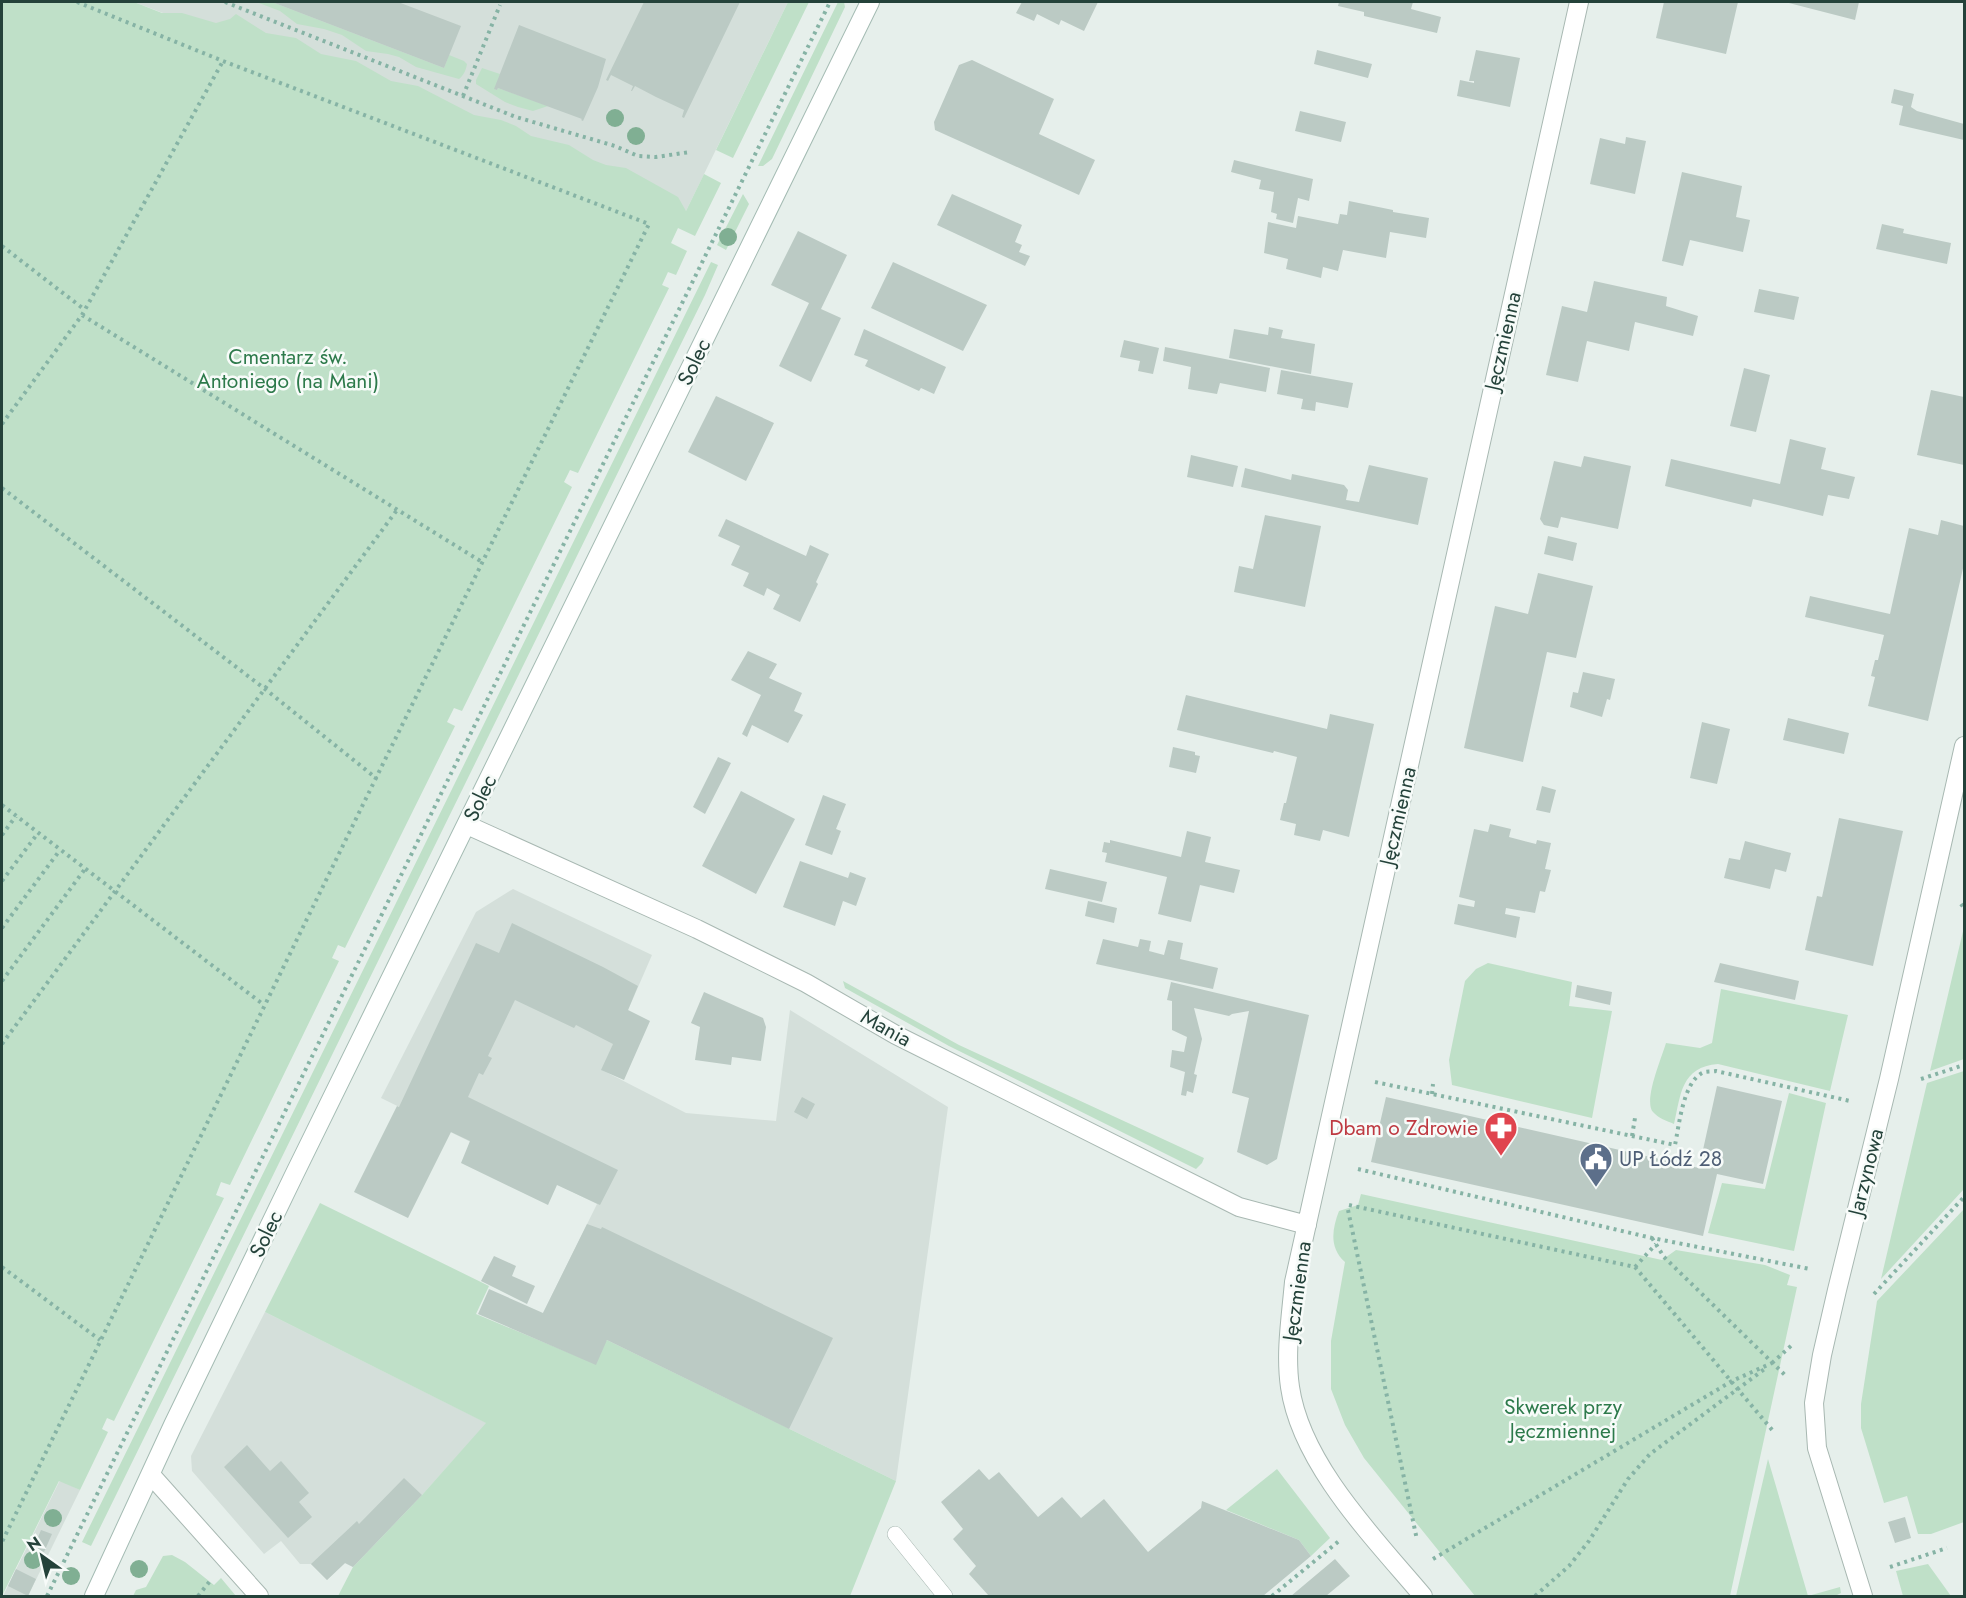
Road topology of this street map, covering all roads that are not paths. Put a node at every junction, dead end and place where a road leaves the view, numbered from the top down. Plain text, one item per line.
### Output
1 (870, 2) edge
2 (1579, 2) edge
3 (1965, 746) edge
4 (467, 825) junction
5 (1307, 1225) junction
6 (151, 1475) junction
7 (895, 1534) dead end
8 (94, 1596) edge
9 (259, 1596) edge
10 (945, 1596) edge
11 (1423, 1596) edge
12 (1863, 1596) edge

1 - 4 street, Solec
2 - 5 street, Jęczmienna
3 - 12 street, Jarzynowa
4 - 5 street, Mania
4 - 6 street, Solec
5 - 11 street, Jęczmienna
6 - 8 street, Solec
6 - 9 street
7 - 10 lane

